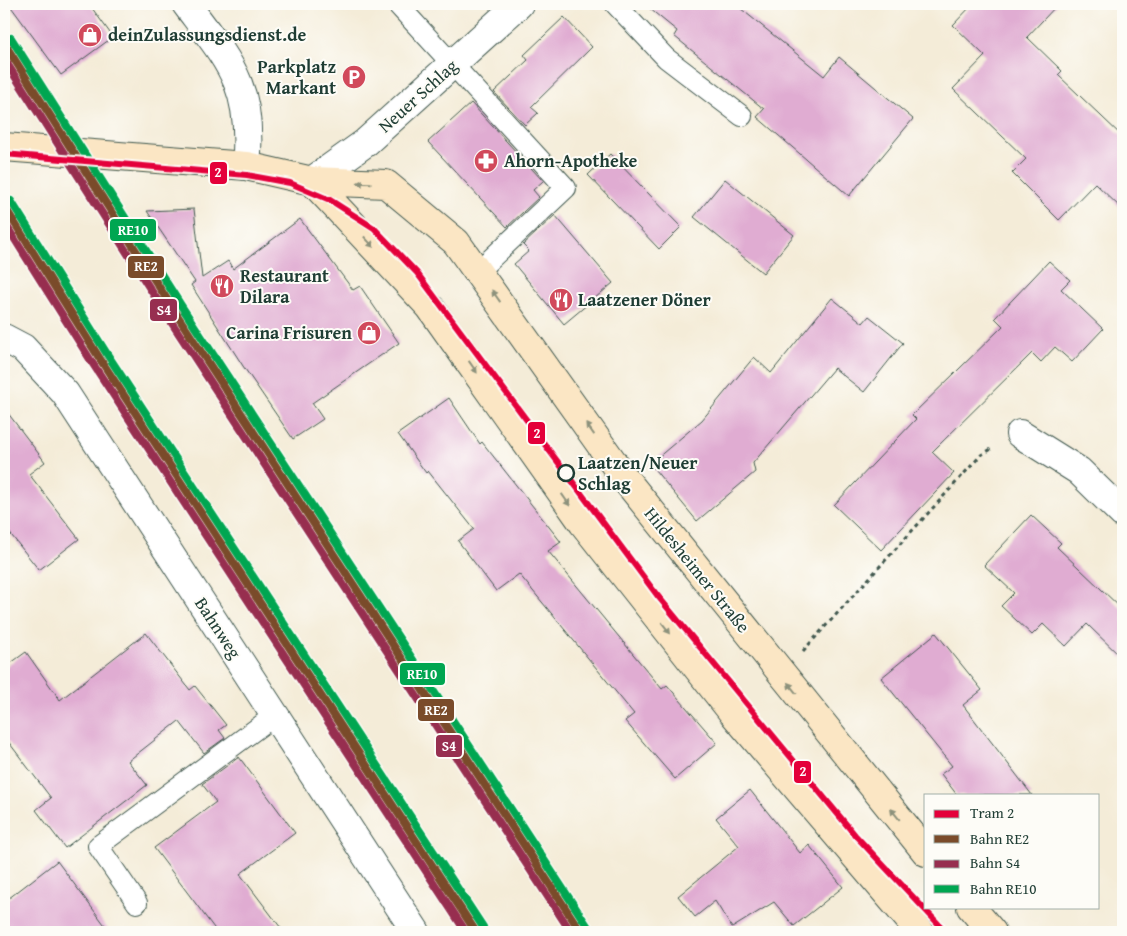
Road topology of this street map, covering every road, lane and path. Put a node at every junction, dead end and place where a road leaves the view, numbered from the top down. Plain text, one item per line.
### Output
1 (186, 4) edge
2 (397, 4) edge
3 (519, 4) edge
4 (615, 4) edge
5 (452, 66) junction
6 (742, 116) dead end
7 (4, 147) edge
8 (246, 166) junction
9 (312, 181) junction
10 (478, 271) junction
11 (4, 338) edge
12 (1020, 434) joint
13 (1123, 514) edge
14 (781, 675) junction
15 (275, 715) junction
16 (924, 850) edge
17 (136, 903) dead end
18 (972, 908) edge
19 (416, 932) edge
20 (920, 932) edge
21 (992, 932) edge

1 - 8 street
2 - 5 lane
3 - 5 street, Neuer Schlag
4 - 6 lane
5 - 9 street, Neuer Schlag
5 - 10 lane
7 - 8 street, Hildesheimer Straße
8 - 9 street, Hildesheimer Straße
10 -> 9 street, Hildesheimer Straße
9 -> 20 street
14 -> 10 street, Hildesheimer Straße
11 - 15 street, Bahnweg
12 - 13 street
12 - 14 path
16 -> 14 street, Hildesheimer Straße
15 - 17 lane
15 - 19 street, Bahnweg
18 - 21 street

